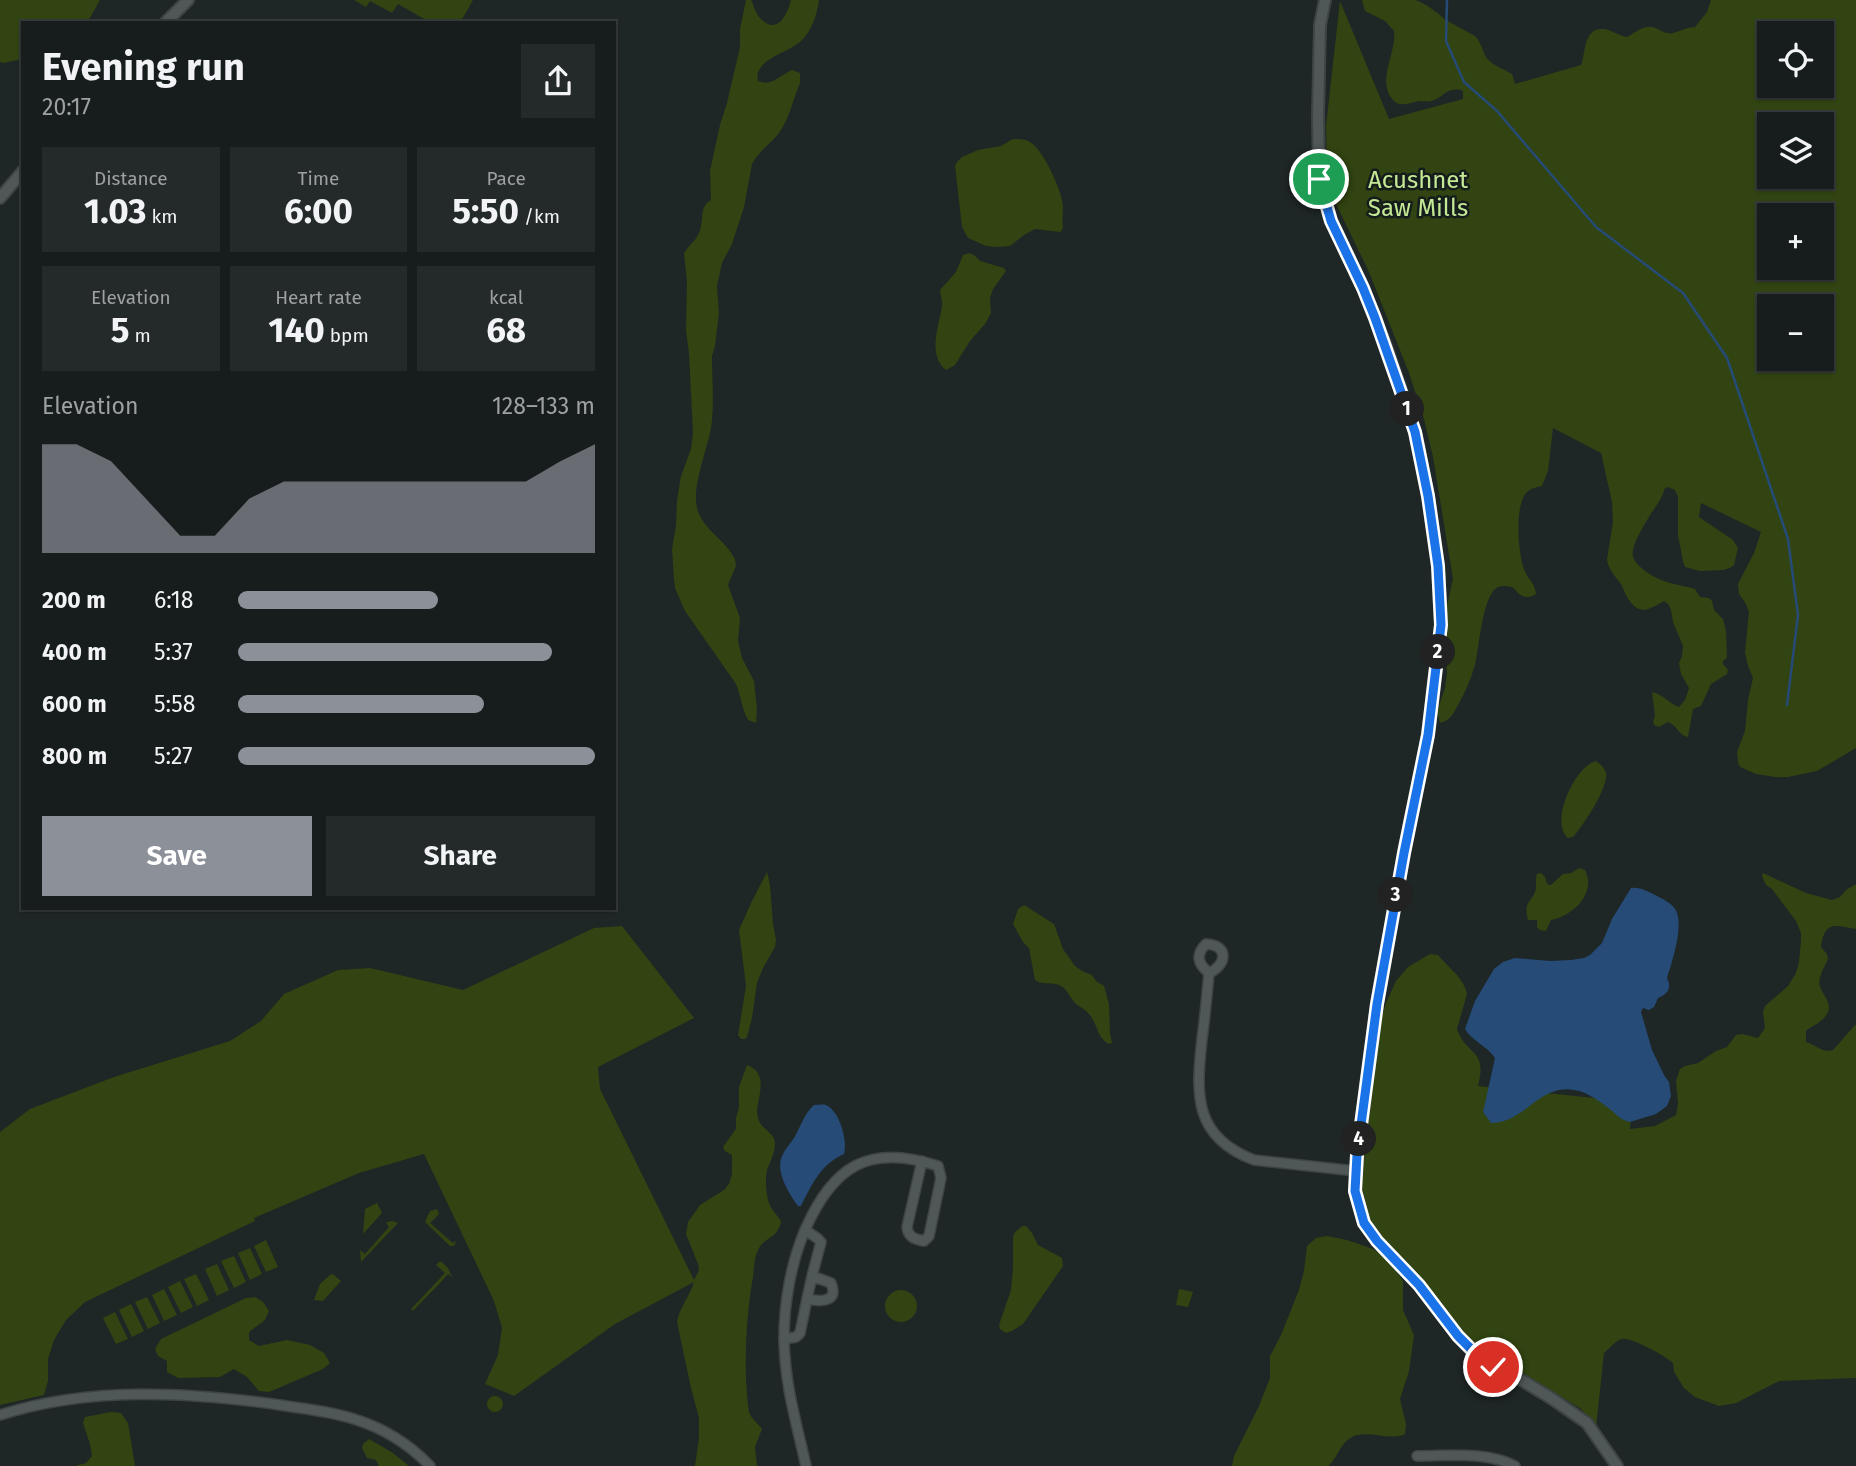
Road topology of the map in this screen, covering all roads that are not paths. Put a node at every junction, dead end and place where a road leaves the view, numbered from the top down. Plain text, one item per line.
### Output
1 (187, 0) edge
2 (1325, 0) edge
3 (167, 21) edge
4 (21, 173) edge
5 (0, 198) edge
6 (1209, 974) dead end
7 (922, 1161) junction
8 (1356, 1171) junction
9 (805, 1230) junction
10 (812, 1276) junction
11 (807, 1299) junction
12 (785, 1339) junction
13 (0, 1415) edge
14 (1418, 1456) dead end
15 (430, 1466) edge
16 (806, 1466) edge
17 (1515, 1466) edge
18 (1617, 1466) edge

1 - 3 street
2 - 8 street
4 - 5 street
6 - 8 street
7 - 7 street
7 - 9 street
8 - 18 street
9 - 10 street
9 - 12 street
10 - 11 street
10 - 11 street
11 - 12 street
12 - 16 street
13 - 15 street
14 - 17 street

